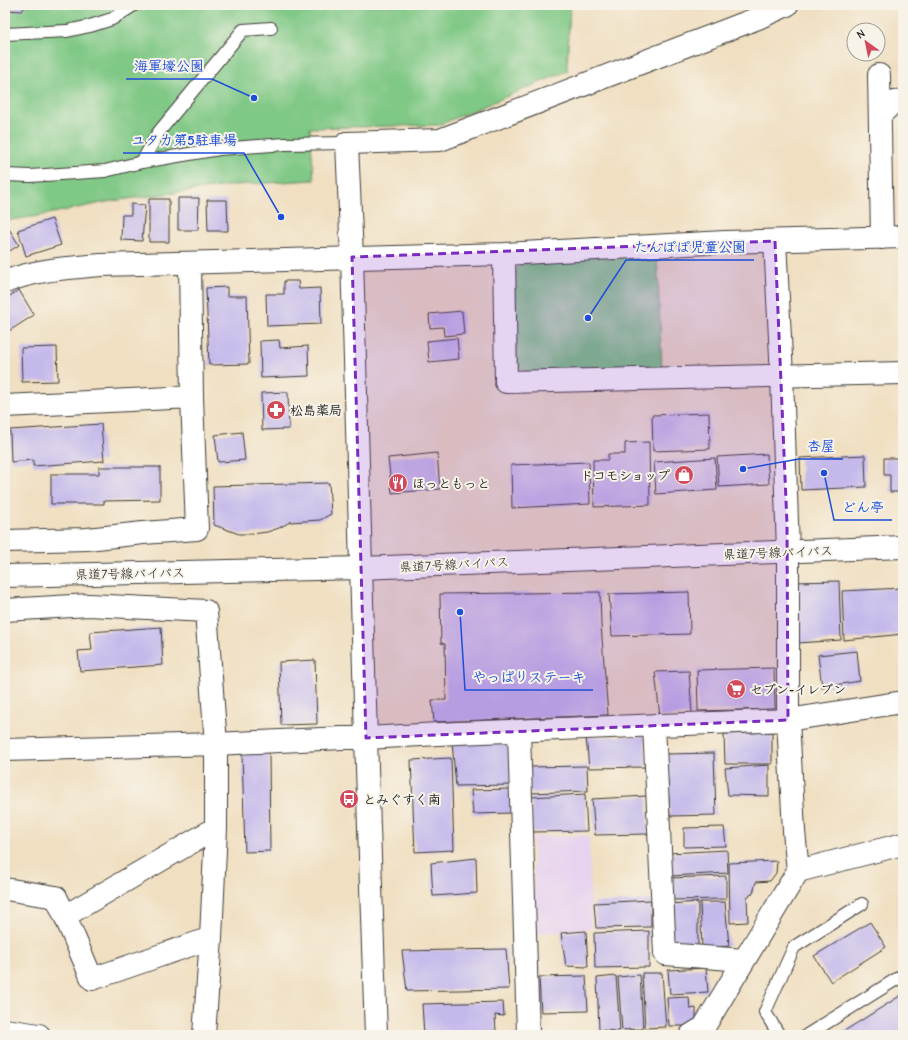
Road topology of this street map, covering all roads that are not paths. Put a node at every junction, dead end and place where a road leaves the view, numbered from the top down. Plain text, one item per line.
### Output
1 (134, 5) edge
2 (787, 5) edge
3 (271, 28) dead end
4 (5, 34) edge
5 (879, 76) dead end
6 (903, 101) edge
7 (880, 115) junction
8 (347, 143) junction
9 (142, 162) junction
10 (5, 175) edge
11 (893, 238) edge
12 (775, 241) junction
13 (504, 254) junction
14 (352, 258) junction
15 (190, 263) junction
16 (5, 282) edge
17 (903, 373) edge
18 (782, 376) junction
19 (192, 397) junction
20 (5, 406) edge
21 (5, 541) edge
22 (903, 546) edge
23 (788, 552) junction
24 (361, 568) junction
25 (5, 576) edge
26 (5, 610) edge
27 (903, 702) edge
28 (788, 720) junction
29 (654, 725) junction
30 (519, 731) junction
31 (366, 738) junction
32 (216, 744) junction
33 (5, 750) edge
34 (216, 828) junction
35 (903, 844) edge
36 (798, 871) junction
37 (5, 890) edge
38 (862, 904) dead end
39 (65, 916) junction
40 (211, 938) junction
41 (744, 960) junction
42 (903, 975) edge
43 (5, 1030) edge
44 (39, 1035) edge
45 (204, 1035) edge
46 (376, 1035) edge
47 (528, 1035) edge
48 (691, 1035) edge
49 (779, 1035) edge
50 (807, 1035) edge

1 - 4 lane
2 - 8 street
3 - 9 lane
5 - 7 street
6 - 7 street
7 - 11 street
8 - 9 lane
8 - 14 street
9 - 10 lane
11 - 12 street
12 - 13 street
12 - 18 street
13 - 14 street
13 - 18 street
14 - 15 street
14 - 24 street
15 - 16 street
15 - 19 street
17 - 18 street
18 - 23 street
19 - 20 street
19 - 21 street
22 - 23 street, 県道7号線バイパス
23 - 24 street, 県道7号線バイパス
23 - 28 street
24 - 25 street, 県道7号線バイパス
24 - 31 street
26 - 32 street
27 - 28 street
28 - 29 street
28 - 36 street
29 - 30 street
29 - 41 street
30 - 31 street
30 - 47 street
31 - 32 street
31 - 46 street
32 - 33 street
32 - 34 street
34 - 39 street
34 - 40 street
35 - 36 street
36 - 41 street
37 - 39 street
38 - 49 lane
39 - 40 street
40 - 45 street
41 - 48 street
42 - 50 lane
43 - 44 street

